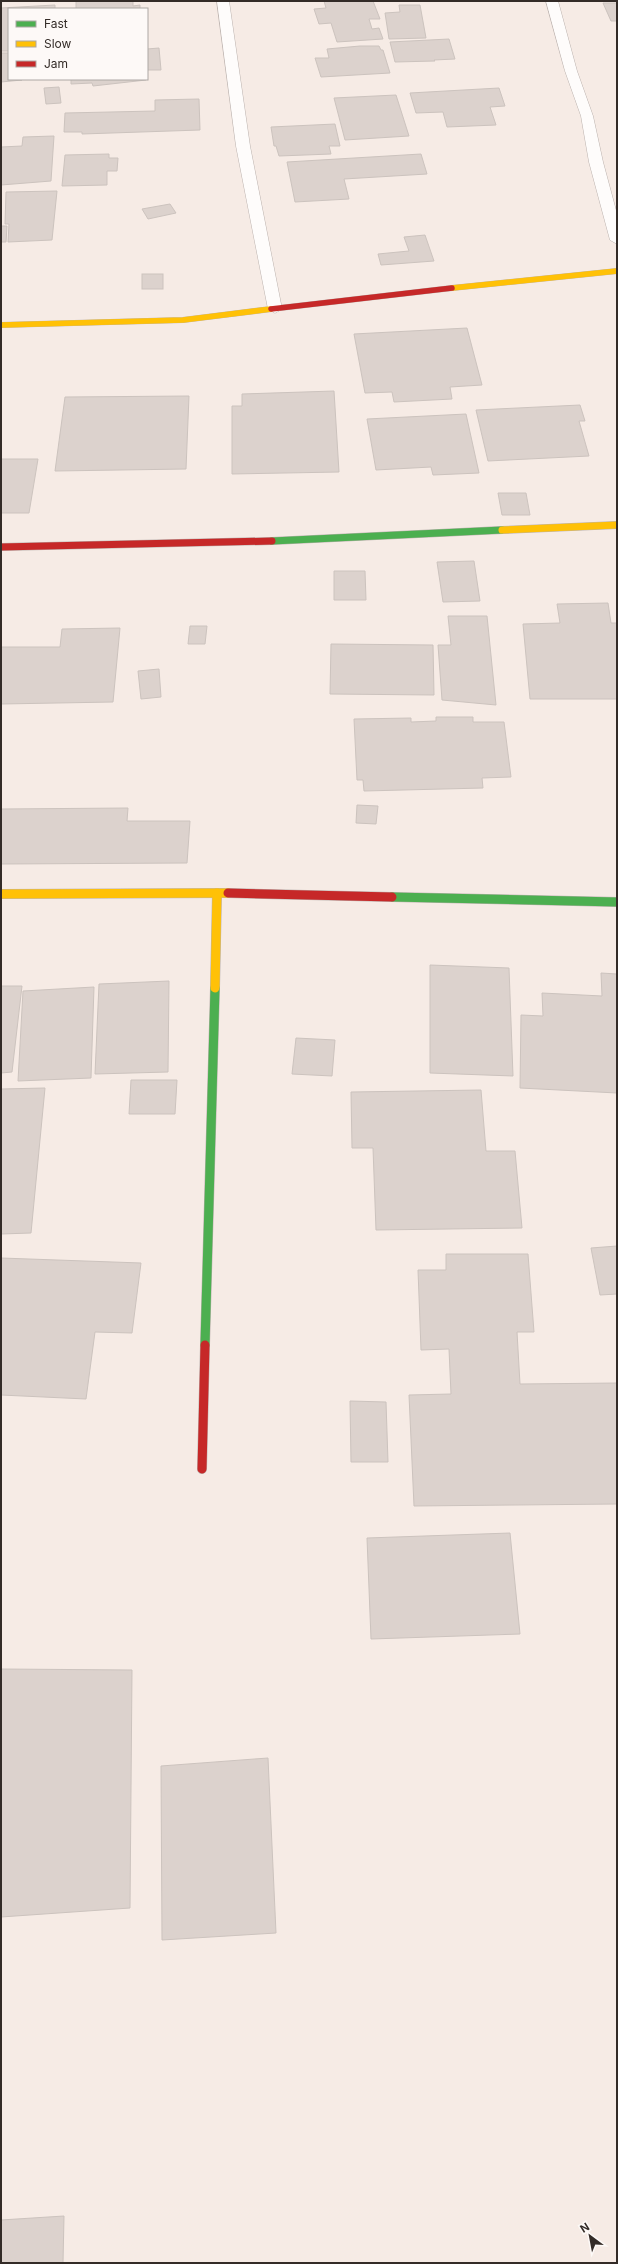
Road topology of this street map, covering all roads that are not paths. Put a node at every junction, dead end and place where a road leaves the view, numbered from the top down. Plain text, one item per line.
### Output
1 (223, 1) edge
2 (552, 1) edge
3 (617, 240) edge
4 (617, 271) edge
5 (275, 309) junction
6 (1, 325) edge
7 (617, 525) edge
8 (1, 547) edge
9 (217, 893) junction
10 (1, 894) edge
11 (617, 902) edge
12 (202, 1469) dead end

1 - 5 street
2 - 3 street
4 - 5 street
5 - 6 street
7 - 8 street
9 - 10 street
9 - 11 street
9 - 12 street

